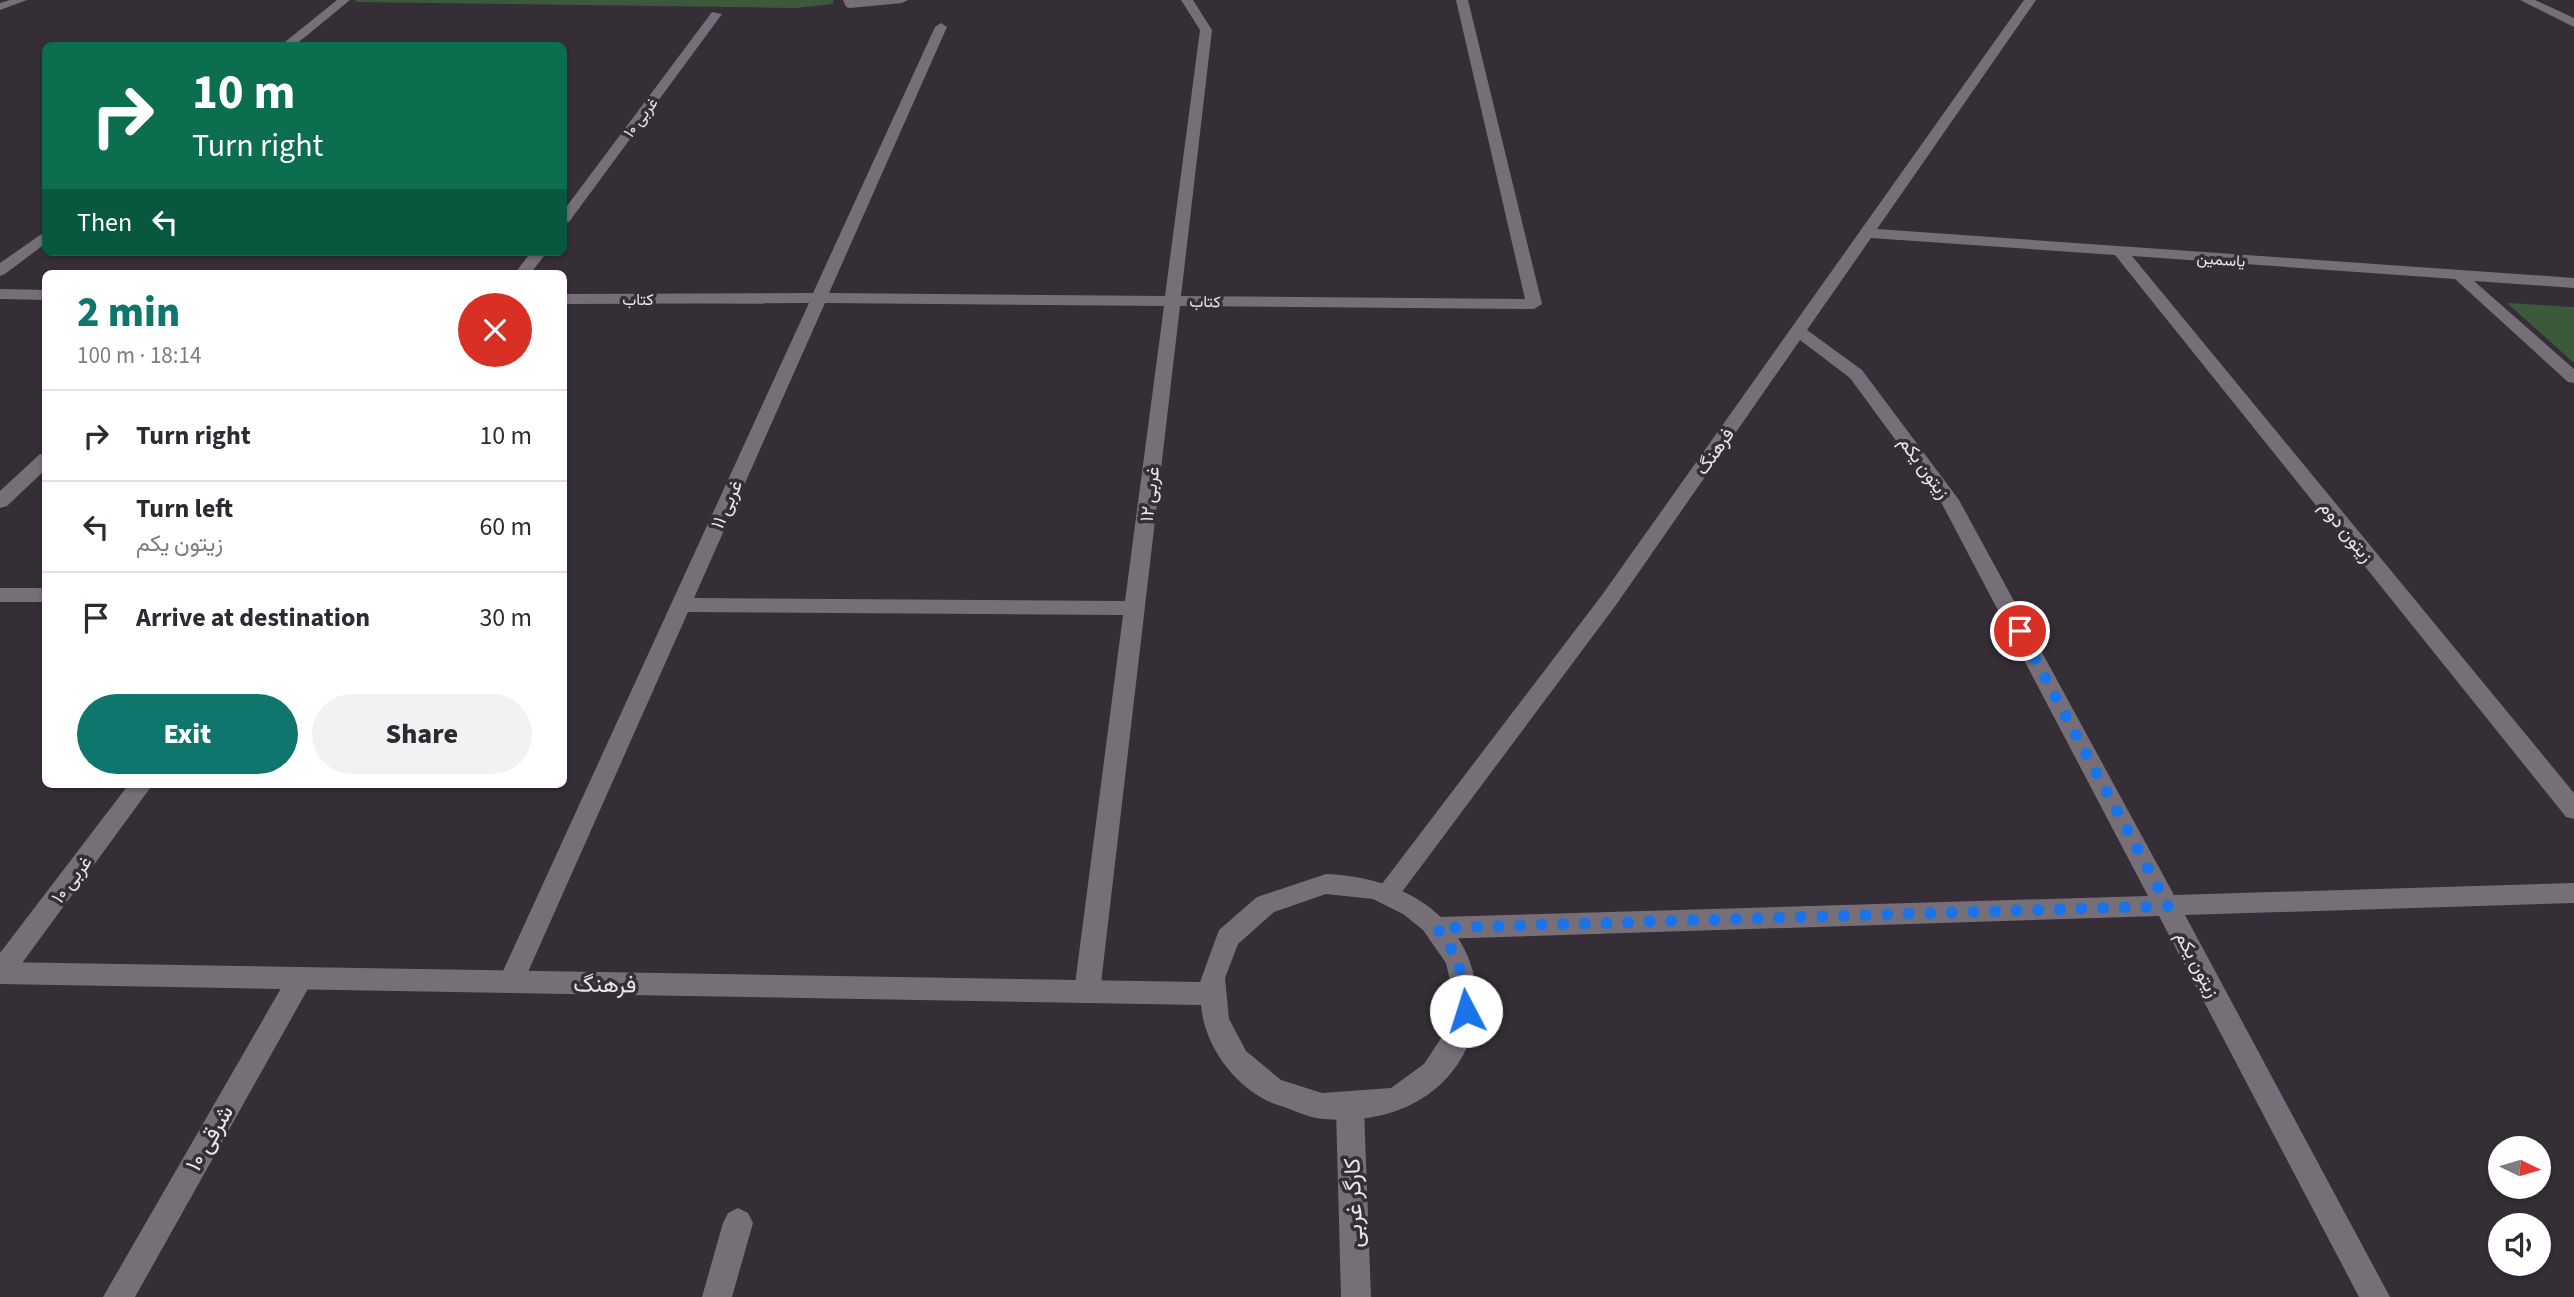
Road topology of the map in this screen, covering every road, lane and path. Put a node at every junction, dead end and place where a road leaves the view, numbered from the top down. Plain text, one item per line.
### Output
1 (21, 0) edge
2 (344, 0) edge
3 (902, 0) edge
4 (1187, 0) edge
5 (1462, 0) edge
6 (2030, 0) edge
7 (2526, 0) edge
8 (850, 3) edge
9 (0, 7) edge
10 (716, 14) dead end
11 (2574, 23) edge
12 (941, 27) dead end
13 (291, 42) edge
14 (567, 215) edge
15 (1867, 233) junction
16 (42, 238) edge
17 (2120, 251) junction
18 (536, 256) edge
19 (525, 270) edge
20 (0, 271) edge
21 (2461, 276) junction
22 (2574, 284) edge
23 (0, 294) edge
24 (42, 295) edge
25 (819, 298) junction
26 (567, 299) edge
27 (1172, 300) junction
28 (1798, 331) junction
29 (2574, 378) edge
30 (42, 461) edge
31 (0, 502) edge
32 (0, 595) edge
33 (42, 595) edge
34 (681, 605) junction
35 (1135, 608) junction
36 (139, 788) edge
37 (2574, 810) edge
38 (1387, 893) junction
39 (2574, 893) edge
40 (2168, 906) junction
41 (1437, 928) junction
42 (0, 974) edge
43 (300, 979) junction
44 (511, 982) junction
45 (1087, 992) junction
46 (1210, 994) junction
47 (1350, 1109) junction
48 (738, 1223) dead end
49 (118, 1297) edge
50 (717, 1297) edge
51 (1356, 1297) edge
52 (2375, 1297) edge

1 - 9 street
2 - 13 street
3 - 8 street
4 - 27 street, غربی ۱۲
5 - 27 street, کتاب
6 - 15 street, فرهنگ
7 - 11 street
10 - 14 street, غربی ۱۰
12 - 25 street, غربی ۱۱
15 - 17 street, یاسمین
15 - 28 street, فرهنگ
16 - 20 street
17 - 21 street, یاسمین
17 - 37 street, زیتون دوم
18 - 19 street
21 - 22 street, یاسمین
21 - 29 street
23 - 24 street
25 - 26 street, کتاب
25 - 27 street, کتاب
25 - 34 street, غربی ۱۱
27 - 35 street, غربی ۱۲
28 - 38 street, فرهنگ
28 - 40 street, زیتون یکم
30 - 31 street
32 - 33 street
34 - 35 street
34 - 44 street, غربی ۱۱
35 - 45 street, غربی ۱۲
36 - 42 street, غربی ۱۰
38 - 41 street
38 - 46 street
39 - 40 street
40 - 41 street
40 - 52 street, زیتون یکم
41 - 47 street
42 - 43 street, فرهنگ
43 - 44 street, فرهنگ
43 - 49 street, شرقی ۱۰
44 - 45 street, فرهنگ
45 - 46 street, فرهنگ
46 - 47 street
47 - 51 street, کارگر غربی
48 - 50 street

